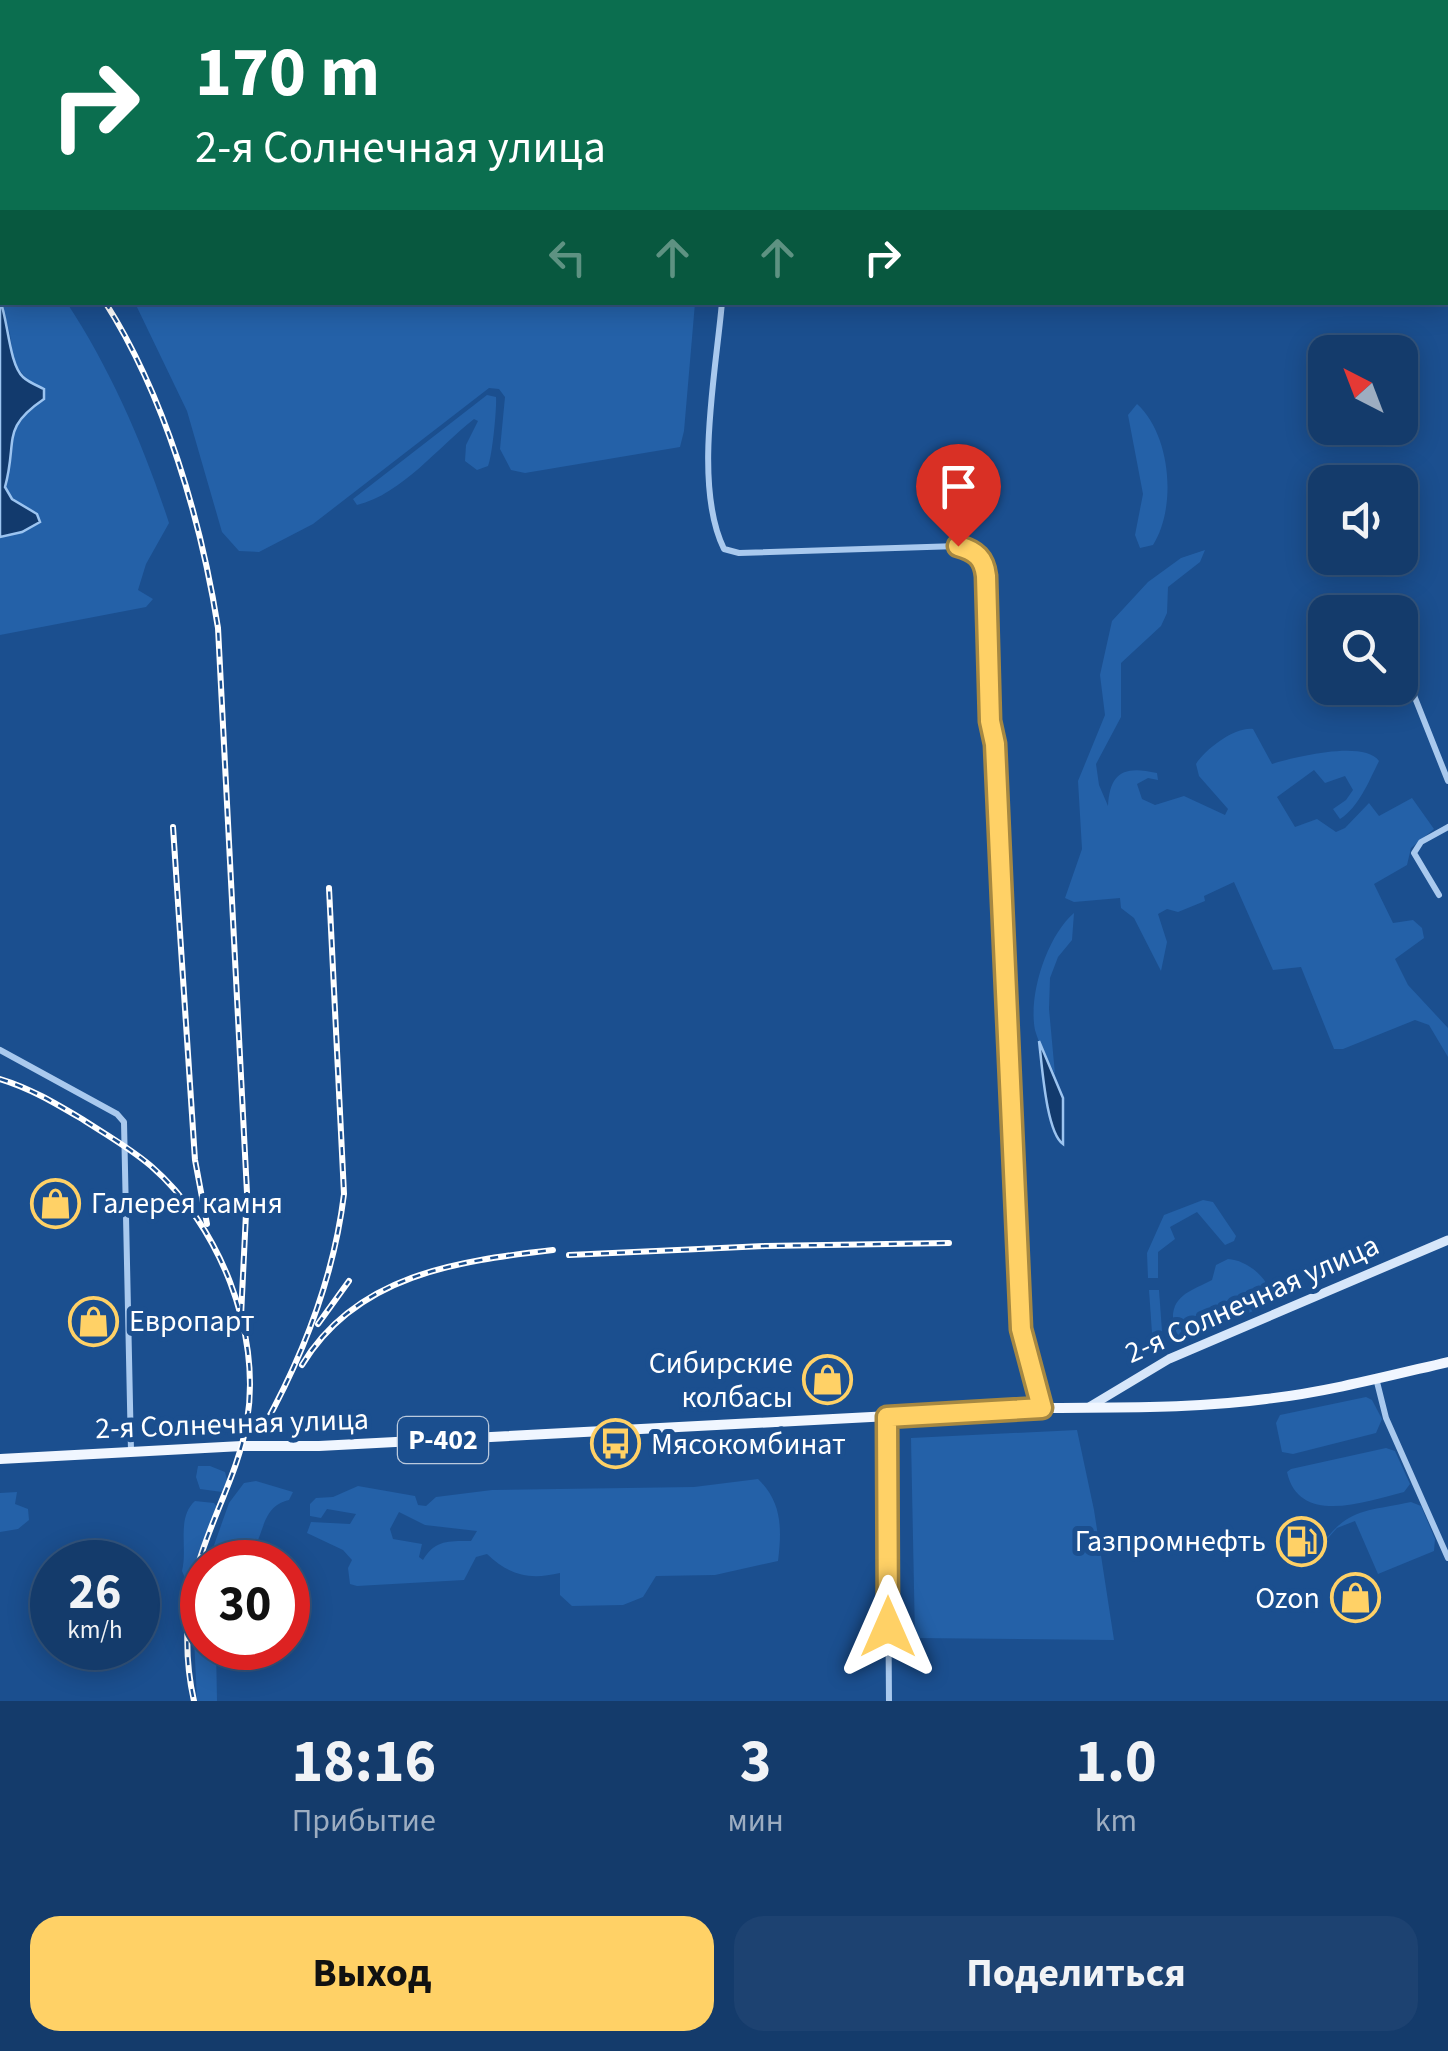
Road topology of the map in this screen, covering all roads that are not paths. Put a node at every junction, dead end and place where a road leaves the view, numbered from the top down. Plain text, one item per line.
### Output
1 (722, 305) edge
2 (1418, 705) edge
3 (1448, 781) edge
4 (1448, 826) edge
5 (1439, 895) dead end
6 (0, 1050) edge
7 (1448, 1240) edge
8 (1448, 1362) edge
9 (1376, 1378) junction
10 (1089, 1407) junction
11 (1042, 1408) junction
12 (887, 1417) junction
13 (131, 1452) junction
14 (0, 1459) edge
15 (1448, 1558) edge
16 (889, 1701) edge

1 - 11 street
2 - 3 street
4 - 5 street
6 - 13 street
7 - 10 main road, 2-я Солнечная улица
8 - 9 main road, Р-402
9 - 10 main road, Р-402
9 - 15 street
10 - 11 main road, 2-я Солнечная улица / Р-402
11 - 12 main road, 2-я Солнечная улица / Р-402
12 - 13 main road, 2-я Солнечная улица / Р-402
12 - 16 street
13 - 14 main road, 2-я Солнечная улица / Р-402

